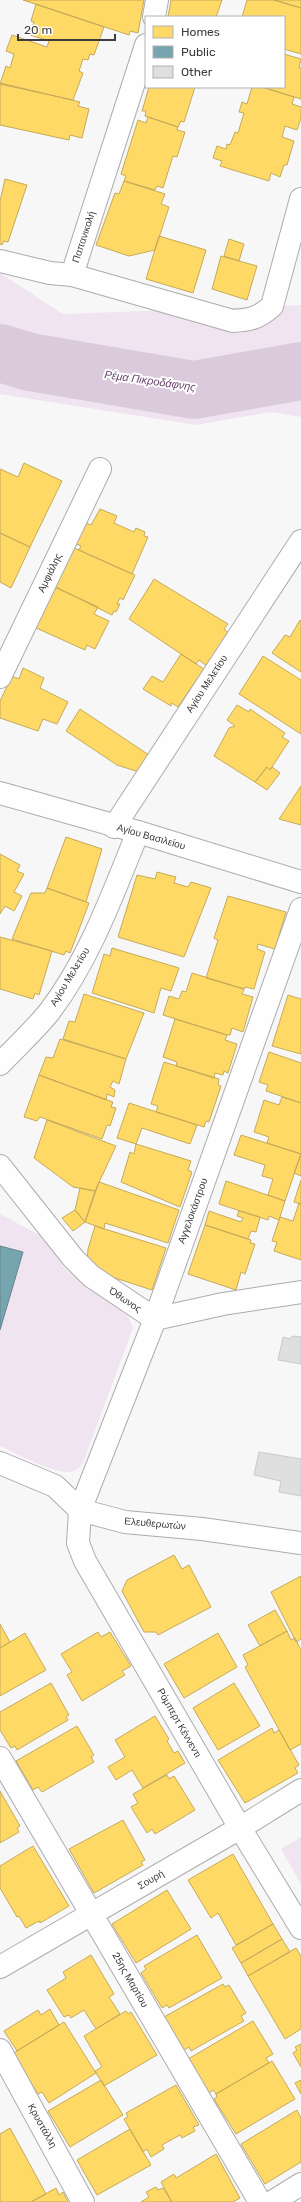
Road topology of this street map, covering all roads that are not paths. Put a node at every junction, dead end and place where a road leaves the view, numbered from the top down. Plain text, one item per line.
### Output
1 (157, 0) edge
2 (154, 16) edge
3 (145, 48) edge
4 (301, 199) edge
5 (294, 246) edge
6 (0, 261) edge
7 (72, 275) junction
8 (100, 469) dead end
9 (301, 542) edge
10 (0, 677) edge
11 (0, 793) edge
12 (114, 827) junction
13 (138, 832) junction
14 (301, 882) edge
15 (301, 909) edge
16 (0, 1064) edge
17 (0, 1166) edge
18 (301, 1292) edge
19 (155, 1319) junction
20 (0, 1463) edge
21 (80, 1510) junction
22 (301, 1543) edge
23 (0, 1758) edge
24 (301, 1790) edge
25 (240, 1828) junction
26 (92, 1914) junction
27 (301, 1928) edge
28 (0, 1968) edge
29 (0, 2050) edge
30 (301, 2184) edge
31 (83, 2202) edge
32 (260, 2202) edge
33 (272, 2202) edge

1 - 2 street
3 - 7 street, Παπανικολή
4 - 5 street
5 - 7 street, Παπανικολή
6 - 7 street
8 - 10 street, Αμφιάλης
9 - 12 street, Αγίου Μελετίου
11 - 12 street, Αγίου Βασιλείου
12 - 13 street, Αγίου Βασιλείου
13 - 14 street, Αγίου Βασιλείου
13 - 16 street, Αγίου Μελετίου
15 - 19 street, Αγγελοκάστρου
17 - 19 street, Όθωνος
18 - 19 street
19 - 21 street, Αγγελοκάστρου
20 - 21 street, Ελευθερωτών
21 - 22 street, Ελευθερωτών
21 - 25 street, Ρόμπερτ Κέννεντι
23 - 26 street, 25ης Μαρτίου
24 - 25 street, Σουρή
25 - 26 street, Σουρή
25 - 27 street, Ρόμπερτ Κέννεντι
26 - 28 street, Σουρή
26 - 32 street, 25ης Μαρτίου
29 - 31 street, Κρυστάλλη
30 - 33 street

